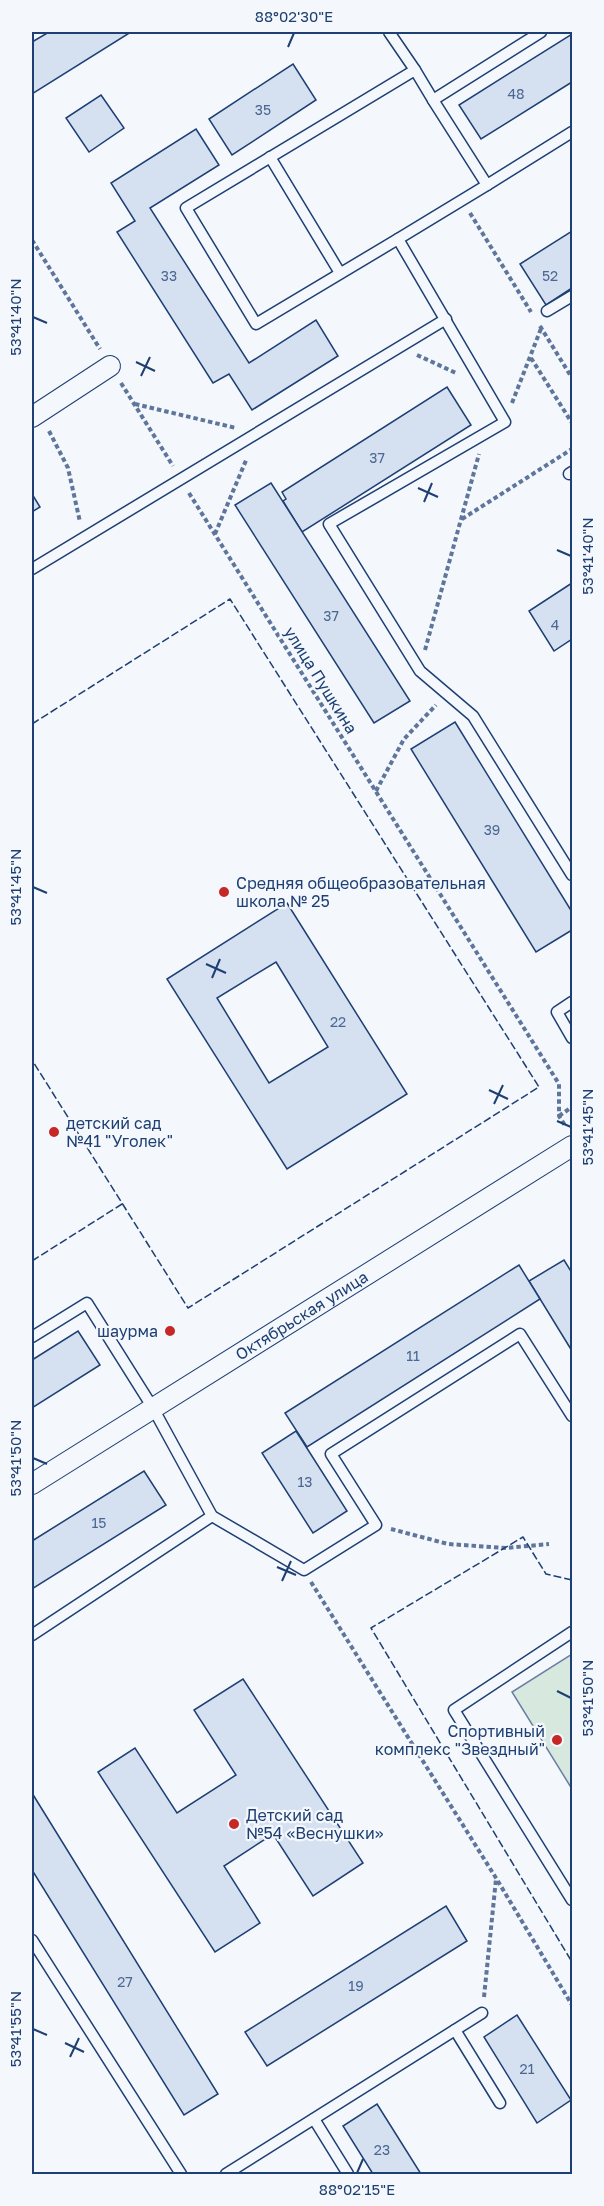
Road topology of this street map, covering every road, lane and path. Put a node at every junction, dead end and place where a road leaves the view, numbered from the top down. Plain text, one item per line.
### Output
1 (389, 32) edge
2 (541, 32) edge
3 (415, 70) junction
4 (433, 100) junction
5 (573, 132) edge
6 (270, 157) junction
7 (487, 185) junction
8 (462, 200) junction
9 (398, 239) junction
10 (32, 240) edge
11 (340, 273) junction
12 (573, 296) edge
13 (547, 311) joint
14 (446, 319) junction
15 (541, 328) junction
16 (399, 347) junction
17 (531, 358) junction
18 (110, 366) junction
19 (573, 378) edge
20 (486, 388) junction
21 (36, 415) edge
22 (505, 422) junction
23 (573, 423) edge
24 (485, 433) junction
25 (573, 448) edge
26 (181, 479) junction
27 (461, 519) junction
28 (83, 538) junction
29 (32, 569) edge
30 (420, 670) junction
31 (446, 694) junction
32 (376, 791) junction
33 (573, 875) edge
34 (573, 1002) edge
35 (573, 1038) edge
36 (573, 1107) edge
37 (560, 1116) junction
38 (570, 1139) edge
39 (32, 1337) edge
40 (153, 1408) junction
41 (573, 1416) edge
42 (32, 1484) edge
43 (212, 1516) junction
44 (376, 1525) junction
45 (549, 1544) dead end
46 (304, 1570) junction
47 (573, 1632) edge
48 (32, 1635) edge
49 (496, 1878) junction
50 (573, 1900) edge
51 (32, 1940) edge
52 (573, 2005) edge
53 (482, 2013) joint
54 (455, 2030) junction
55 (500, 2103) dead end
56 (314, 2119) junction
57 (181, 2175) edge
58 (226, 2175) edge
59 (348, 2175) edge

1 - 3 lane
2 - 4 lane
3 - 4 lane
3 - 6 lane
4 - 7 lane
5 - 7 lane
6 - 11 lane
6 - 11 lane
7 - 8 lane
8 - 9 lane
8 - 15 path
9 - 11 lane
9 - 14 lane
10 - 18 path, улица Пушкина
12 - 13 lane
13 - 15 path
14 - 16 lane
14 - 20 lane
15 - 17 path
15 - 19 path
16 - 20 path
16 - 26 lane
17 - 22 path
17 - 23 path
18 - 21 street
18 - 26 path, улица Пушкина
20 - 22 lane
21 - 28 path
22 - 24 lane
24 - 27 path
24 - 30 lane
25 - 27 path
26 - 28 lane
26 - 32 path, улица Пушкина
27 - 30 path
28 - 29 lane
30 - 31 lane
31 - 32 path
31 - 33 lane
32 - 37 path, улица Пушкина
34 - 35 lane
36 - 37 path
37 - 38 path, улица Пушкина
38 - 40 street, Октябрьская улица
39 - 40 lane
40 - 42 street, Октябрьская улица
40 - 43 lane
41 - 44 lane
43 - 46 lane
43 - 48 lane
44 - 45 path
44 - 46 lane
46 - 49 path
47 - 50 lane
49 - 52 path
49 - 53 path
51 - 57 lane
53 - 54 lane
54 - 55 lane
54 - 56 lane
56 - 58 lane
56 - 59 lane

